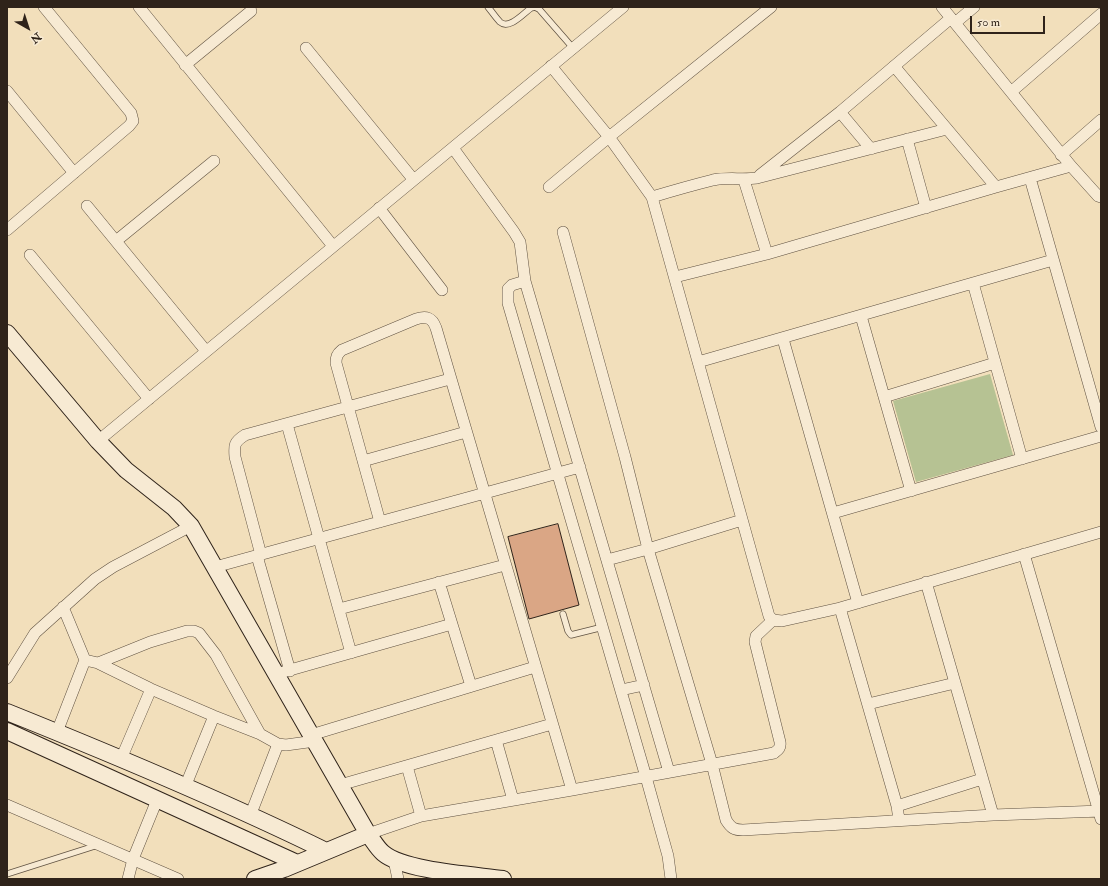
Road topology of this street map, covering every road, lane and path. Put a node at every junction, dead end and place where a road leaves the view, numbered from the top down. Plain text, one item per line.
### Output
1 (44, 7) edge
2 (138, 7) edge
3 (488, 7) edge
4 (535, 7) edge
5 (623, 7) edge
6 (771, 7) edge
7 (942, 7) edge
8 (974, 7) edge
9 (251, 11) dead end
10 (1101, 14) edge
11 (953, 20) junction
12 (306, 48) dead end
13 (573, 48) junction
14 (185, 65) junction
15 (551, 66) junction
16 (894, 66) junction
17 (7, 91) edge
18 (1011, 92) junction
19 (840, 112) junction
20 (1101, 120) edge
21 (947, 129) junction
22 (609, 137) junction
23 (907, 139) junction
24 (453, 148) junction
25 (871, 149) junction
26 (1061, 155) junction
27 (214, 161) dead end
28 (1071, 166) junction
29 (74, 173) junction
30 (756, 178) junction
31 (1030, 178) junction
32 (413, 179) junction
33 (744, 180) junction
34 (549, 187) dead end
35 (996, 187) junction
36 (652, 197) junction
37 (1101, 197) edge
38 (87, 206) dead end
39 (379, 208) junction
40 (926, 208) junction
41 (7, 229) edge
42 (563, 232) dead end
43 (116, 241) junction
44 (333, 246) junction
45 (767, 254) junction
46 (30, 256) dead end
47 (1053, 260) junction
48 (675, 277) junction
49 (525, 281) junction
50 (973, 283) junction
51 (442, 290) dead end
52 (861, 316) junction
53 (7, 333) edge
54 (783, 338) junction
55 (206, 351) junction
56 (698, 362) junction
57 (995, 363) junction
58 (450, 379) junction
59 (884, 397) junction
60 (149, 399) junction
61 (348, 407) junction
62 (287, 424) junction
63 (1101, 427) edge
64 (466, 432) junction
65 (1101, 436) edge
66 (98, 441) junction
67 (1022, 459) junction
68 (363, 461) junction
69 (580, 467) junction
70 (558, 474) junction
71 (912, 491) junction
72 (484, 494) junction
73 (833, 513) junction
74 (742, 520) junction
75 (380, 522) junction
76 (191, 526) junction
77 (1101, 532) edge
78 (319, 539) junction
79 (648, 549) junction
80 (1024, 554) junction
81 (259, 556) junction
82 (607, 560) junction
83 (505, 564) junction
84 (215, 568) junction
85 (439, 582) junction
86 (926, 582) junction
87 (858, 603) junction
88 (63, 607) junction
89 (840, 608) junction
90 (339, 610) junction
91 (564, 614) dead end
92 (773, 620) junction
93 (452, 624) junction
94 (603, 627) junction
95 (351, 653) junction
96 (85, 660) junction
97 (98, 663) junction
98 (535, 667) junction
99 (283, 672) junction
100 (7, 678) edge
101 (955, 683) junction
102 (644, 685) junction
103 (471, 686) junction
104 (150, 689) junction
105 (621, 690) junction
106 (868, 704) junction
107 (7, 712) edge
108 (214, 716) junction
109 (552, 724) junction
110 (7, 732) edge
111 (57, 732) junction
112 (260, 734) junction
113 (313, 738) junction
114 (496, 740) junction
115 (278, 744) junction
116 (121, 759) junction
117 (712, 764) junction
118 (407, 766) junction
119 (669, 772) junction
120 (646, 777) junction
121 (982, 779) junction
122 (340, 785) junction
123 (184, 787) junction
124 (572, 790) junction
125 (157, 800) junction
126 (513, 800) junction
127 (7, 805) edge
128 (897, 806) junction
129 (1100, 814) edge
130 (992, 815) junction
131 (250, 816) junction
132 (421, 816) junction
133 (899, 820) junction
134 (368, 834) junction
135 (100, 845) junction
136 (326, 851) junction
137 (133, 859) junction
138 (394, 860) junction
139 (297, 863) junction
140 (7, 874) edge
141 (128, 879) edge
142 (178, 879) edge
143 (255, 879) edge
144 (398, 879) edge
145 (504, 879) edge
146 (671, 879) edge

1 - 29 street
2 - 14 street
3 - 4 lane
4 - 13 lane
5 - 13 street
6 - 22 street
7 - 11 street
8 - 11 street
9 - 14 street
10 - 18 street
11 - 16 street
11 - 18 street
12 - 32 street
13 - 15 street
14 - 44 street
15 - 22 street
15 - 24 street
16 - 19 street
16 - 21 street
17 - 29 street
18 - 26 street
19 - 25 street
19 - 30 street
20 - 26 street
21 - 23 street
21 - 35 street
22 - 34 street
22 - 36 street
23 - 25 street
23 - 40 street
24 - 32 street
24 - 49 street
25 - 30 street
26 - 28 street
27 - 43 street
28 - 31 street
28 - 37 street
29 - 41 street
30 - 33 street
31 - 35 street
31 - 47 street
32 - 39 street
33 - 36 street
33 - 45 street
35 - 40 street
36 - 48 street
38 - 43 street
39 - 44 street
39 - 51 street
40 - 45 street
42 - 79 street
43 - 55 street
44 - 55 street
45 - 48 street
46 - 60 street
47 - 50 street
47 - 63 street
48 - 56 street
49 - 69 street
49 - 70 street
50 - 52 street
50 - 57 street
52 - 54 street
52 - 59 street
53 - 66 street
54 - 56 street
54 - 73 street
55 - 60 street
56 - 74 street
57 - 59 street
57 - 67 street
58 - 61 street
58 - 61 street
58 - 64 street
59 - 71 street
60 - 66 street
61 - 62 street
61 - 68 street
62 - 78 street
62 - 81 street
64 - 68 street
64 - 72 street
65 - 67 street
66 - 76 street
67 - 71 street
68 - 75 street
69 - 70 street
69 - 82 street
70 - 72 street
70 - 94 street
71 - 73 street
72 - 75 street
72 - 83 street
73 - 87 street
74 - 79 street
74 - 92 street
75 - 78 street
76 - 84 street
76 - 88 street
77 - 80 street
78 - 81 street
78 - 90 street
79 - 82 street
79 - 117 street
80 - 86 street
80 - 129 street
81 - 84 street
81 - 99 street
82 - 102 street
83 - 85 street
83 - 98 street
84 - 99 street
85 - 90 street
85 - 93 street
86 - 87 street
86 - 101 street
87 - 89 street
88 - 96 street
88 - 100 street
89 - 92 street
89 - 106 street
90 - 95 street
91 - 94 lane
92 - 117 street
93 - 95 street
93 - 103 street
94 - 105 street
95 - 99 street
96 - 97 street
96 - 111 street
97 - 104 street
97 - 112 street
98 - 103 street
98 - 109 street
99 - 113 street
101 - 106 street
101 - 121 street
102 - 105 street
102 - 119 street
103 - 113 street
104 - 108 street
104 - 116 street
105 - 120 street
106 - 128 street
107 - 111 street
108 - 112 street
108 - 123 street
109 - 114 street
109 - 124 street
110 - 125 street
111 - 116 street
112 - 115 street
113 - 115 street
113 - 122 street
114 - 118 street
114 - 126 street
115 - 131 street
116 - 123 street
117 - 119 street
117 - 133 street
118 - 122 street
118 - 132 street
119 - 120 street
120 - 124 street
120 - 146 street
121 - 128 street
121 - 130 street
122 - 134 street
123 - 131 street
124 - 126 street
125 - 137 street
125 - 139 street
126 - 132 street
127 - 135 street
128 - 133 street
129 - 130 street
130 - 133 street
131 - 136 street
132 - 134 street
134 - 136 street
134 - 138 street
135 - 137 street
135 - 140 lane
136 - 139 street
137 - 141 street
137 - 142 street
138 - 144 street
138 - 145 street
139 - 143 street

